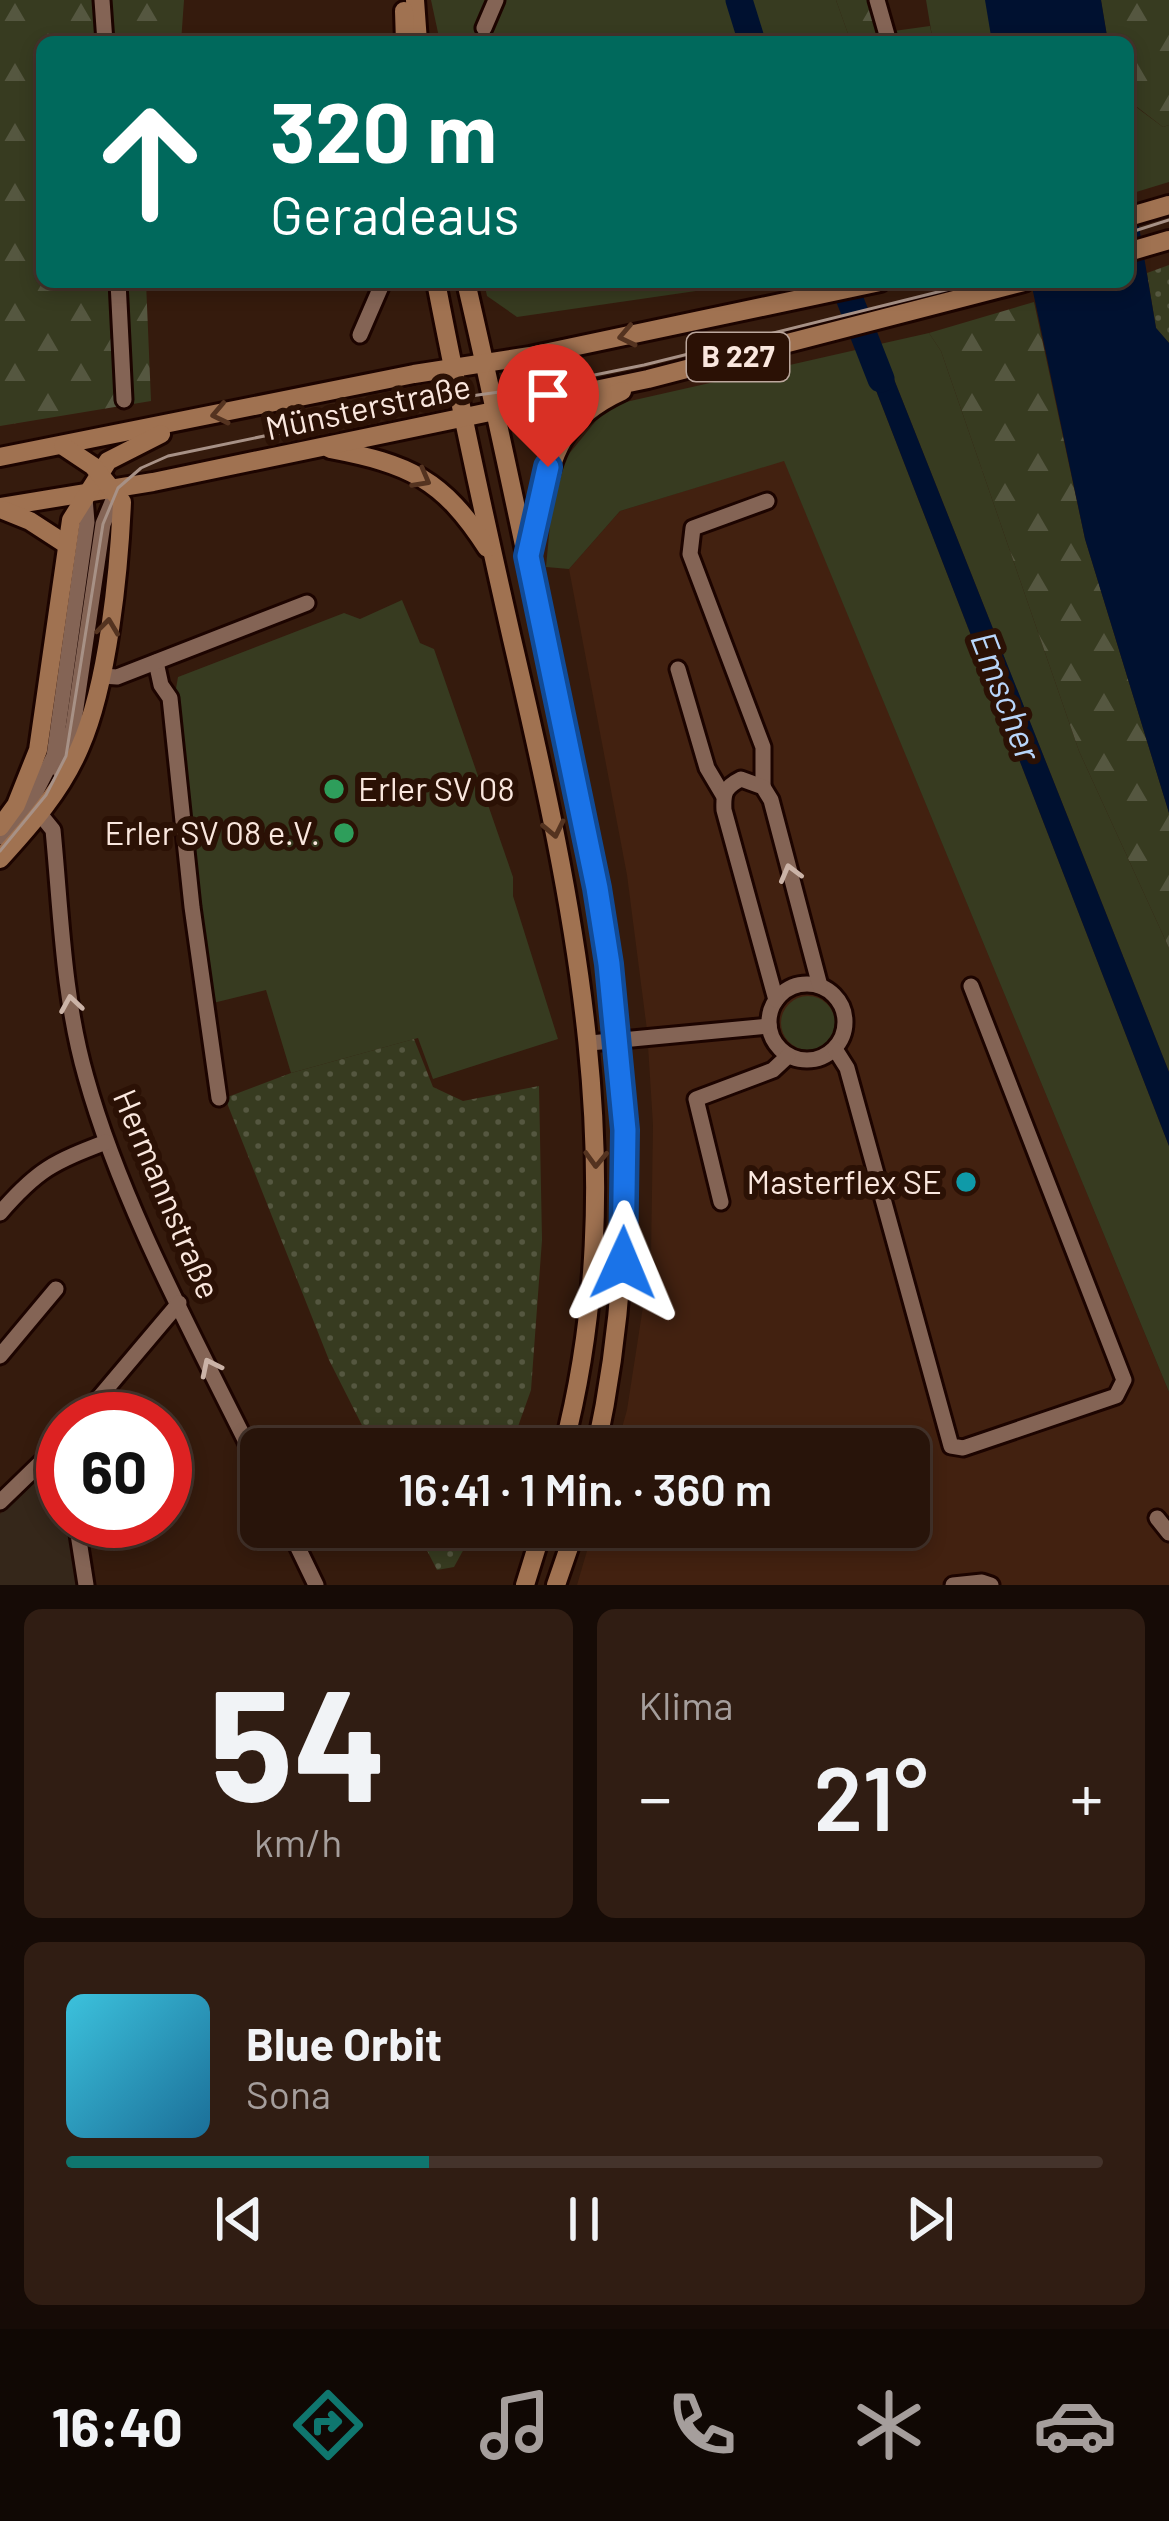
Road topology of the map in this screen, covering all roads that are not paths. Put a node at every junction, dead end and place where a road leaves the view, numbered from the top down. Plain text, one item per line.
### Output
1 (102, 0) edge
2 (405, 0) edge
3 (415, 0) edge
4 (496, 0) edge
5 (878, 0) edge
6 (484, 28) dead end
7 (105, 36) edge
8 (405, 36) edge
9 (418, 36) edge
10 (887, 36) edge
11 (1169, 205) edge
12 (1134, 215) edge
13 (1169, 240) edge
14 (1134, 250) edge
15 (118, 288) edge
16 (380, 288) edge
17 (437, 288) edge
18 (467, 288) edge
19 (851, 288) edge
20 (1002, 288) edge
21 (360, 334) dead end
22 (484, 362) junction
23 (453, 367) junction
24 (648, 379) junction
25 (124, 400) dead end
26 (496, 411) junction
27 (465, 418) junction
28 (174, 423) junction
29 (63, 446) junction
30 (320, 447) junction
31 (0, 457) edge
32 (153, 482) junction
33 (103, 484) junction
34 (767, 501) dead end
35 (0, 508) edge
36 (112, 526) junction
37 (75, 551) junction
38 (528, 556) junction
39 (494, 558) junction
40 (307, 603) dead end
41 (156, 662) junction
42 (678, 669) dead end
43 (102, 676) junction
44 (45, 718) junction
45 (88, 725) junction
46 (64, 741) junction
47 (763, 787) junction
48 (723, 795) junction
49 (30, 809) junction
50 (0, 827) edge
51 (0, 837) edge
52 (0, 858) edge
53 (820, 986) junction
54 (971, 986) dead end
55 (776, 1000) junction
56 (769, 1027) junction
57 (619, 1041) junction
58 (590, 1042) junction
59 (835, 1049) junction
60 (788, 1056) junction
61 (219, 1098) dead end
62 (106, 1142) junction
63 (721, 1202) dead end
64 (0, 1213) edge
65 (56, 1289) dead end
66 (179, 1303) junction
67 (0, 1356) edge
68 (104, 1392) edge
69 (568, 1428) edge
70 (601, 1428) edge
71 (240, 1429) edge
72 (36, 1471) edge
73 (0, 1502) edge
74 (1157, 1518) dead end
75 (1169, 1533) edge
76 (80, 1548) edge
77 (298, 1548) edge
78 (536, 1548) edge
79 (569, 1548) edge
80 (86, 1585) edge
81 (316, 1585) edge
82 (525, 1585) edge
83 (556, 1585) edge
84 (953, 1585) edge
85 (991, 1585) edge

1 - 7 street
2 - 8 main road
3 - 9 main road
4 - 6 street
5 - 10 street
11 - 12 main road
13 - 14 main road
15 - 25 street
16 - 21 street
17 - 23 main road
18 - 22 main road
19 -> 22 main road, Münsterstraße / B 227
20 - 24 main road, Münsterstraße / B 227
22 - 23 main road, Münsterstraße
22 - 26 main road
23 - 27 main road
23 -> 28 main road, Münsterstraße
24 - 26 main road, Münsterstraße / B 227
24 - 38 main road
26 - 27 main road, Münsterstraße
26 - 38 main road
27 - 30 main road, Münsterstraße
27 - 39 main road
28 - 29 main road, Münsterstraße
28 - 33 main road
29 - 31 main road, Münsterstraße
29 - 33 main road
30 - 32 main road, Münsterstraße
30 -> 39 main road
32 - 33 main road, Münsterstraße
32 - 36 main road
33 - 35 main road, Münsterstraße
33 - 36 main road
33 - 37 main road
34 - 47 street
35 - 37 main road
43 -> 36 main road
36 - 46 street
37 - 44 main road
37 - 46 street
38 - 57 main road
39 -> 58 main road
40 - 41 street
41 - 43 street
41 - 61 street
42 - 48 street
43 - 45 main road
44 - 46 street
44 - 49 main road
45 - 46 street
45 - 49 main road
46 - 49 street
47 - 48 street
53 -> 47 street
48 - 55 street
49 - 50 main road
49 - 51 street
49 - 52 main road
62 -> 49 street, Hermannstraße
53 - 55 street
53 - 59 street
54 - 59 street
55 - 56 street
56 - 57 street
56 - 60 street
57 - 58 street
57 - 70 main road
58 -> 69 main road
59 - 60 street
60 - 63 street
62 - 64 street
62 - 66 street, Hermannstraße
65 - 67 street
66 - 68 street
71 -> 66 street, Hermannstraße
72 - 73 street
74 - 75 street
76 - 80 street
77 - 81 street
78 - 82 main road
79 - 83 main road
84 - 85 street

